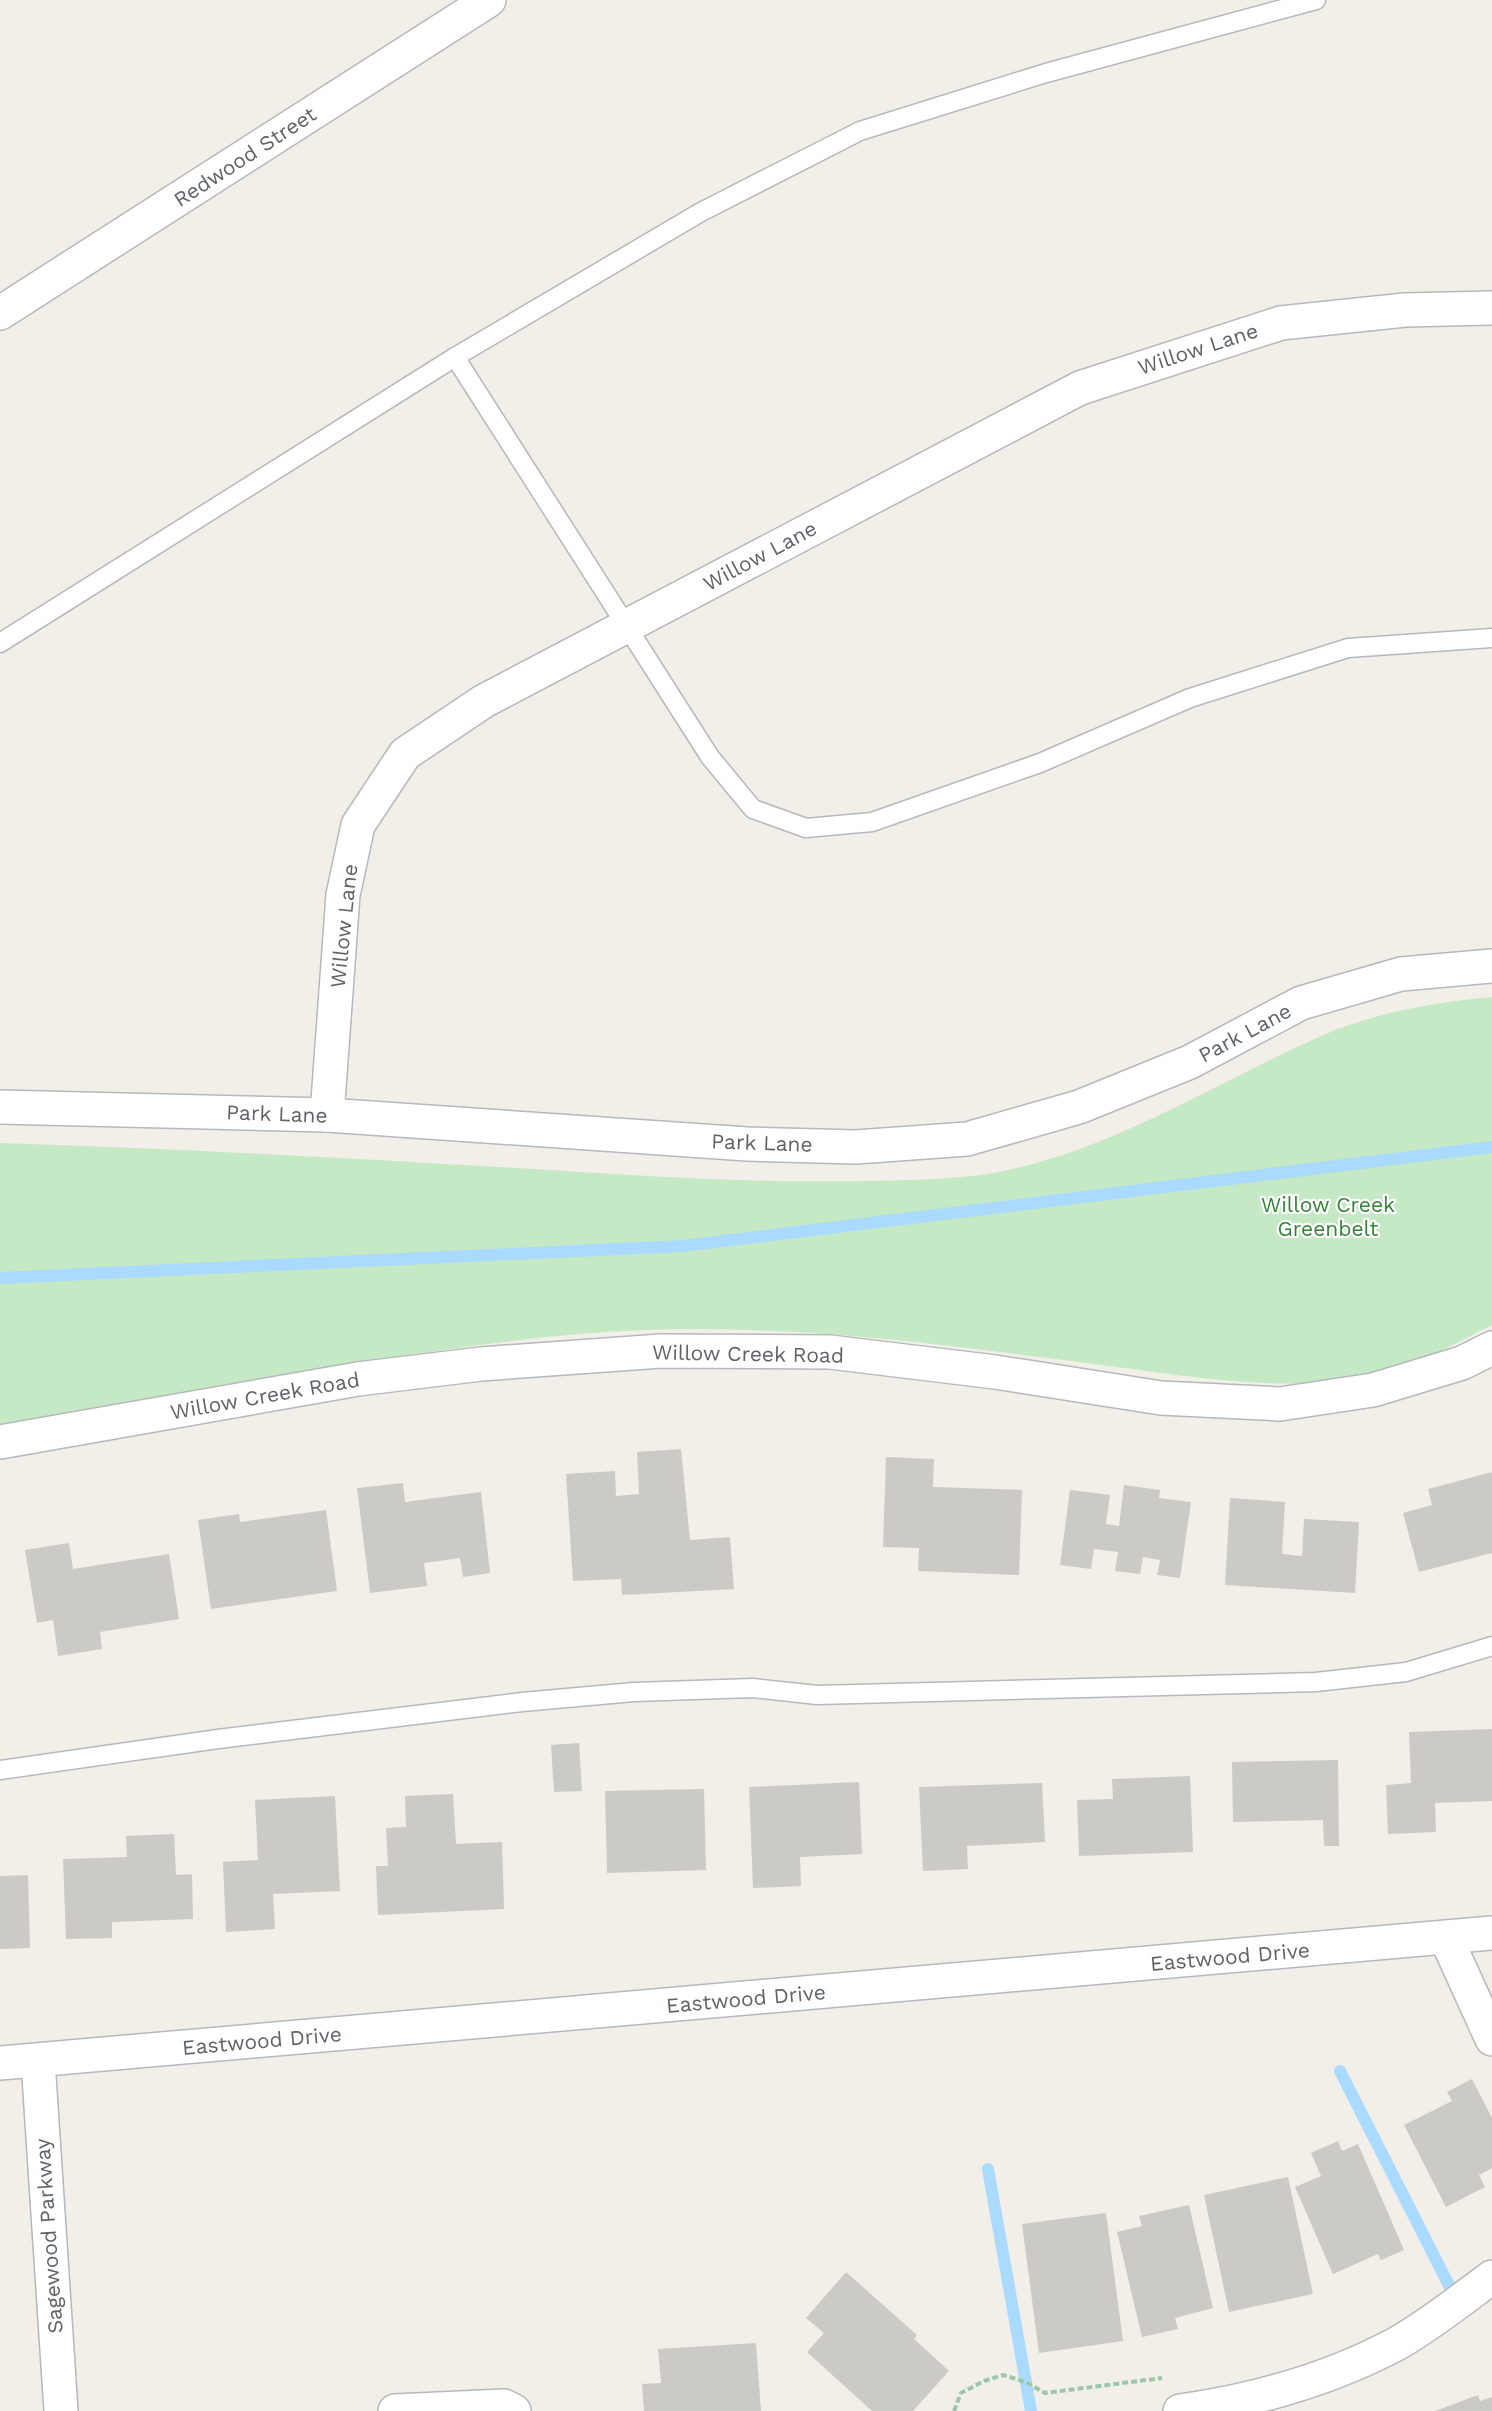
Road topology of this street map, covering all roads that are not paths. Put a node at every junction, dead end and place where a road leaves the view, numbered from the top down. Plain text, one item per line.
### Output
1 (489, 0) edge
2 (1316, 0) edge
3 (1492, 308) edge
4 (0, 313) edge
5 (454, 357) junction
6 (626, 626) junction
7 (1492, 638) edge
8 (0, 644) edge
9 (1492, 966) edge
10 (0, 1107) edge
11 (327, 1115) junction
12 (1492, 1348) edge
13 (0, 1442) edge
14 (1492, 1646) edge
15 (0, 1770) edge
16 (1492, 1933) edge
17 (1446, 1938) junction
18 (1492, 2039) edge
19 (38, 2061) junction
20 (0, 2063) edge
21 (1492, 2277) edge
22 (61, 2411) edge
23 (395, 2411) edge
24 (514, 2411) edge
25 (1180, 2411) edge

1 - 4 street, Redwood Street
2 - 5 lane
3 - 6 street, Willow Lane
5 - 6 lane
5 - 8 lane
6 - 7 lane
6 - 11 street, Willow Lane
9 - 11 street, Park Lane
10 - 11 street, Park Lane
12 - 13 street, Willow Creek Road
14 - 15 lane
16 - 17 street, Eastwood Drive
17 - 18 street
17 - 19 street, Eastwood Drive
19 - 20 street, Eastwood Drive
19 - 22 street, Sagewood Parkway
21 - 25 street
23 - 24 street

